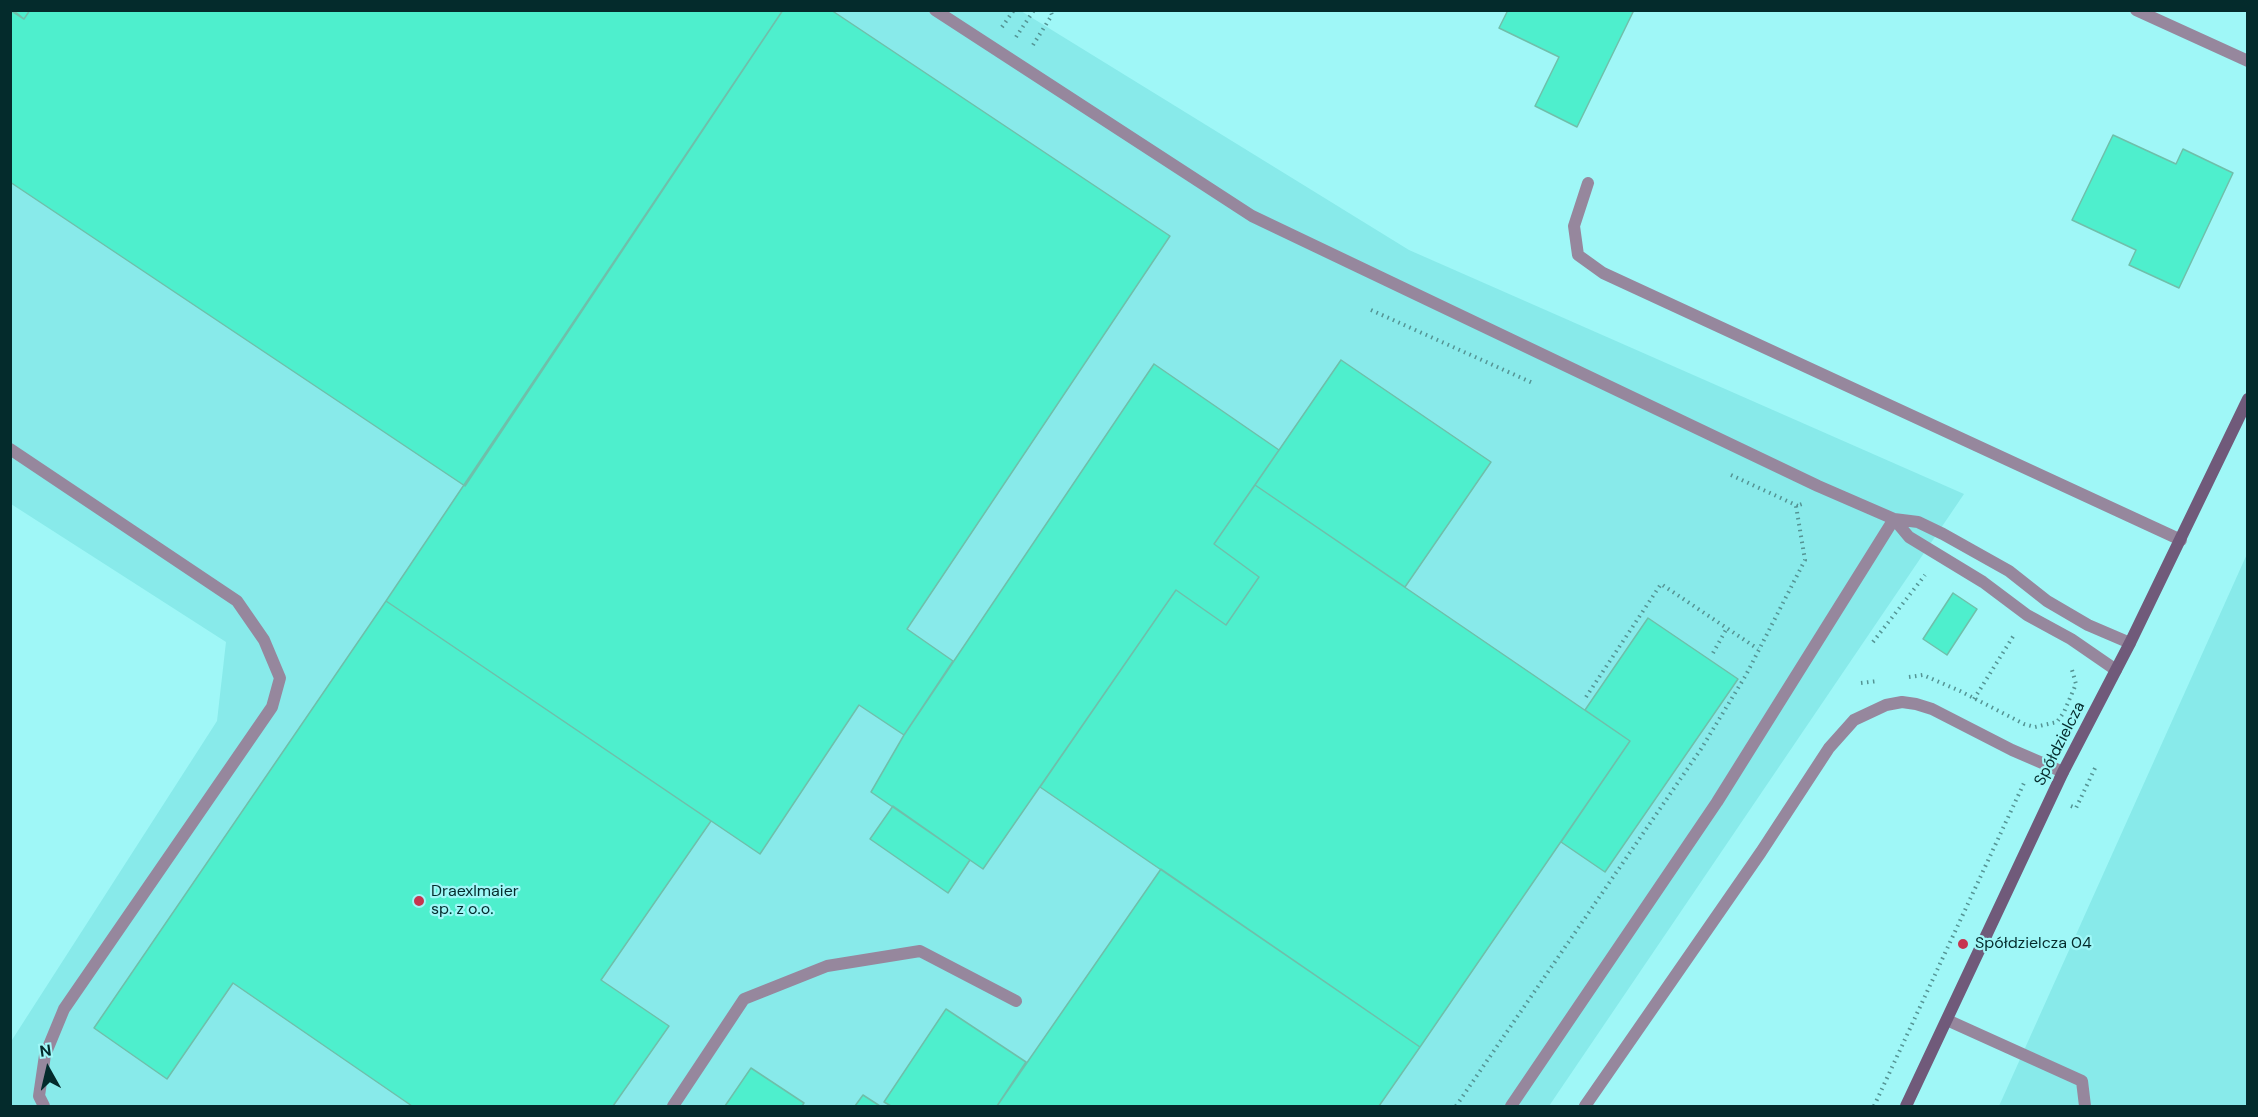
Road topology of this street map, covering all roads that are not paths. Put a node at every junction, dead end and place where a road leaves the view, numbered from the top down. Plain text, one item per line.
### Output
1 (934, 10) edge
2 (2136, 10) edge
3 (2247, 61) edge
4 (1588, 183) dead end
5 (2247, 399) edge
6 (10, 449) edge
7 (1894, 519) junction
8 (2181, 540) junction
9 (2130, 643) junction
10 (2116, 670) junction
11 (2063, 772) junction
12 (1016, 1001) dead end
13 (1947, 1020) junction
14 (44, 1107) edge
15 (673, 1107) edge
16 (1511, 1107) edge
17 (1585, 1107) edge
18 (1906, 1107) edge
19 (2085, 1107) edge

1 - 7 lane
2 - 3 lane
4 - 8 lane
5 - 8 street, Spółdzielcza
6 - 14 lane
7 - 9 lane
7 - 10 lane
7 - 16 lane
8 - 9 street, Spółdzielcza
9 - 10 street, Spółdzielcza
10 - 11 street, Spółdzielcza
11 - 13 street, Spółdzielcza
11 - 17 lane
12 - 15 lane
13 - 18 street, Spółdzielcza
13 - 19 lane

